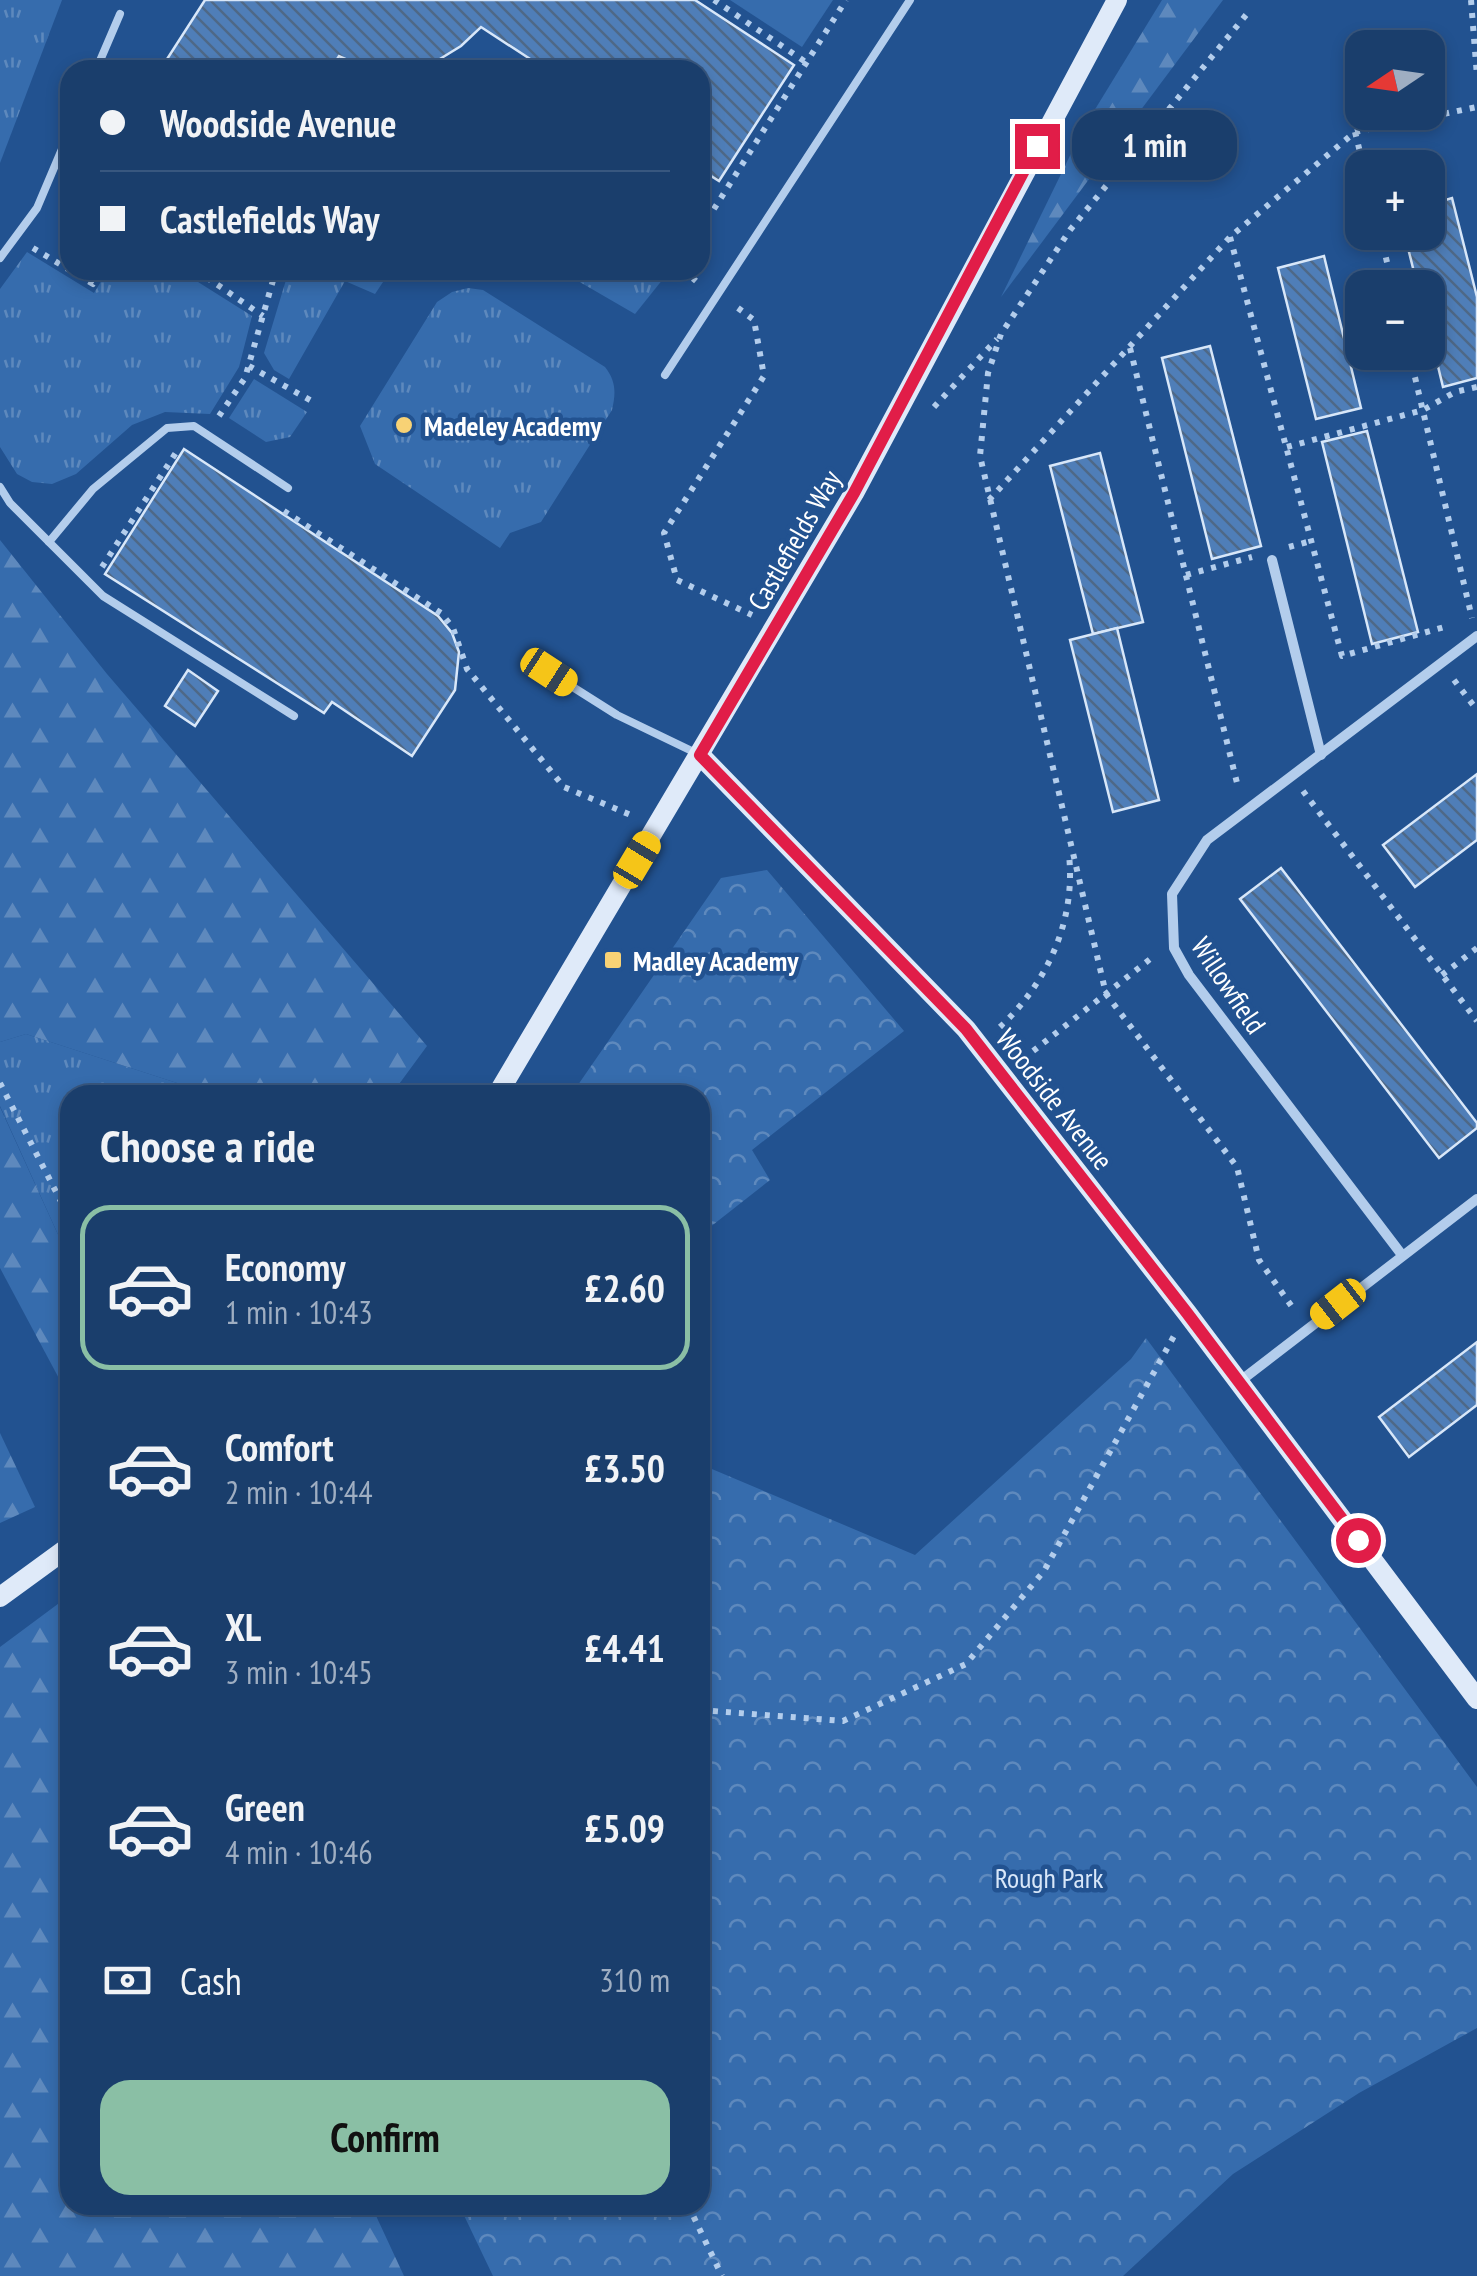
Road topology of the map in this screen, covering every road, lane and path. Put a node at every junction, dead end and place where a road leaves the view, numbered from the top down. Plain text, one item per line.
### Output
1 (714, 0) edge
2 (846, 0) edge
3 (910, 0) edge
4 (1118, 0) edge
5 (1471, 0) edge
6 (120, 14) dead end
7 (1246, 15) dead end
8 (100, 60) edge
9 (807, 63) junction
10 (1477, 76) edge
11 (1477, 107) edge
12 (1355, 132) junction
13 (1360, 150) edge
14 (60, 154) edge
15 (710, 214) edge
16 (1230, 236) junction
17 (32, 247) dead end
18 (0, 258) edge
19 (60, 264) edge
20 (211, 280) edge
21 (273, 280) edge
22 (738, 308) dead end
23 (263, 316) junction
24 (1130, 346) junction
25 (249, 366) junction
26 (1413, 370) edge
27 (665, 375) dead end
28 (1477, 387) edge
29 (317, 404) dead end
30 (1423, 410) junction
31 (218, 417) dead end
32 (185, 447) dead end
33 (1287, 447) junction
34 (0, 487) edge
35 (288, 488) dead end
36 (988, 501) junction
37 (270, 502) dead end
38 (49, 542) junction
39 (1272, 560) dead end
40 (91, 584) junction
41 (776, 626) junction
42 (1477, 636) edge
43 (1442, 663) junction
44 (549, 672) dead end
45 (1477, 710) edge
46 (294, 716) dead end
47 (700, 755) junction
48 (1321, 756) junction
49 (1292, 777) junction
50 (1244, 813) junction
51 (657, 827) junction
52 (1067, 829) junction
53 (1173, 941) junction
54 (1477, 948) edge
55 (1442, 975) junction
56 (1106, 994) junction
57 (1477, 1021) edge
58 (978, 1046) junction
59 (1002, 1076) junction
60 (0, 1083) edge
61 (503, 1085) edge
62 (1477, 1199) edge
63 (60, 1200) edge
64 (1402, 1255) junction
65 (1187, 1313) junction
66 (1307, 1329) junction
67 (1239, 1382) junction
68 (60, 1553) edge
69 (0, 1597) edge
70 (1477, 1699) edge
71 (710, 1711) edge
72 (693, 2215) edge
73 (722, 2276) edge

1 - 9 path
2 - 9 path
3 - 27 lane
4 - 41 main road, Castlefields Way
5 - 10 path
6 - 8 lane
7 - 36 path
9 - 15 path
11 - 12 path
12 - 13 path
12 - 16 path
14 - 18 lane
16 - 24 path
16 - 33 path
17 - 19 path
20 - 23 path
21 - 23 path
22 - 41 path
23 - 25 path
24 - 36 path
24 - 50 path
25 - 29 path
25 - 31 path
26 - 30 path
28 - 30 path
30 - 33 path
30 - 33 path
32 - 40 path
34 - 38 lane
35 - 38 lane
36 - 52 path
37 - 51 path
38 - 40 lane
39 - 48 street
40 - 46 lane
41 - 47 main road, Castlefields Way
42 - 43 street, Willowfield
43 - 45 path
43 - 48 street, Willowfield
44 - 47 lane
47 - 51 main road, Castlefields Way
47 - 58 main road, Woodside Avenue
48 - 49 street, Willowfield
49 - 50 street, Willowfield
49 - 55 path
50 - 53 street, Willowfield
51 - 61 main road, Castlefields Way
52 - 56 path
52 - 58 path
53 - 56 path
53 - 64 street, Willowfield
54 - 55 path
55 - 57 path
56 - 59 path
56 - 66 path
58 - 59 main road, Woodside Avenue
59 - 65 main road, Woodside Avenue
60 - 63 path
62 - 64 street
64 - 66 street
65 - 67 main road, Woodside Avenue
65 - 71 path
66 - 67 street
67 - 70 main road, Woodside Avenue
68 - 69 main road
72 - 73 path

